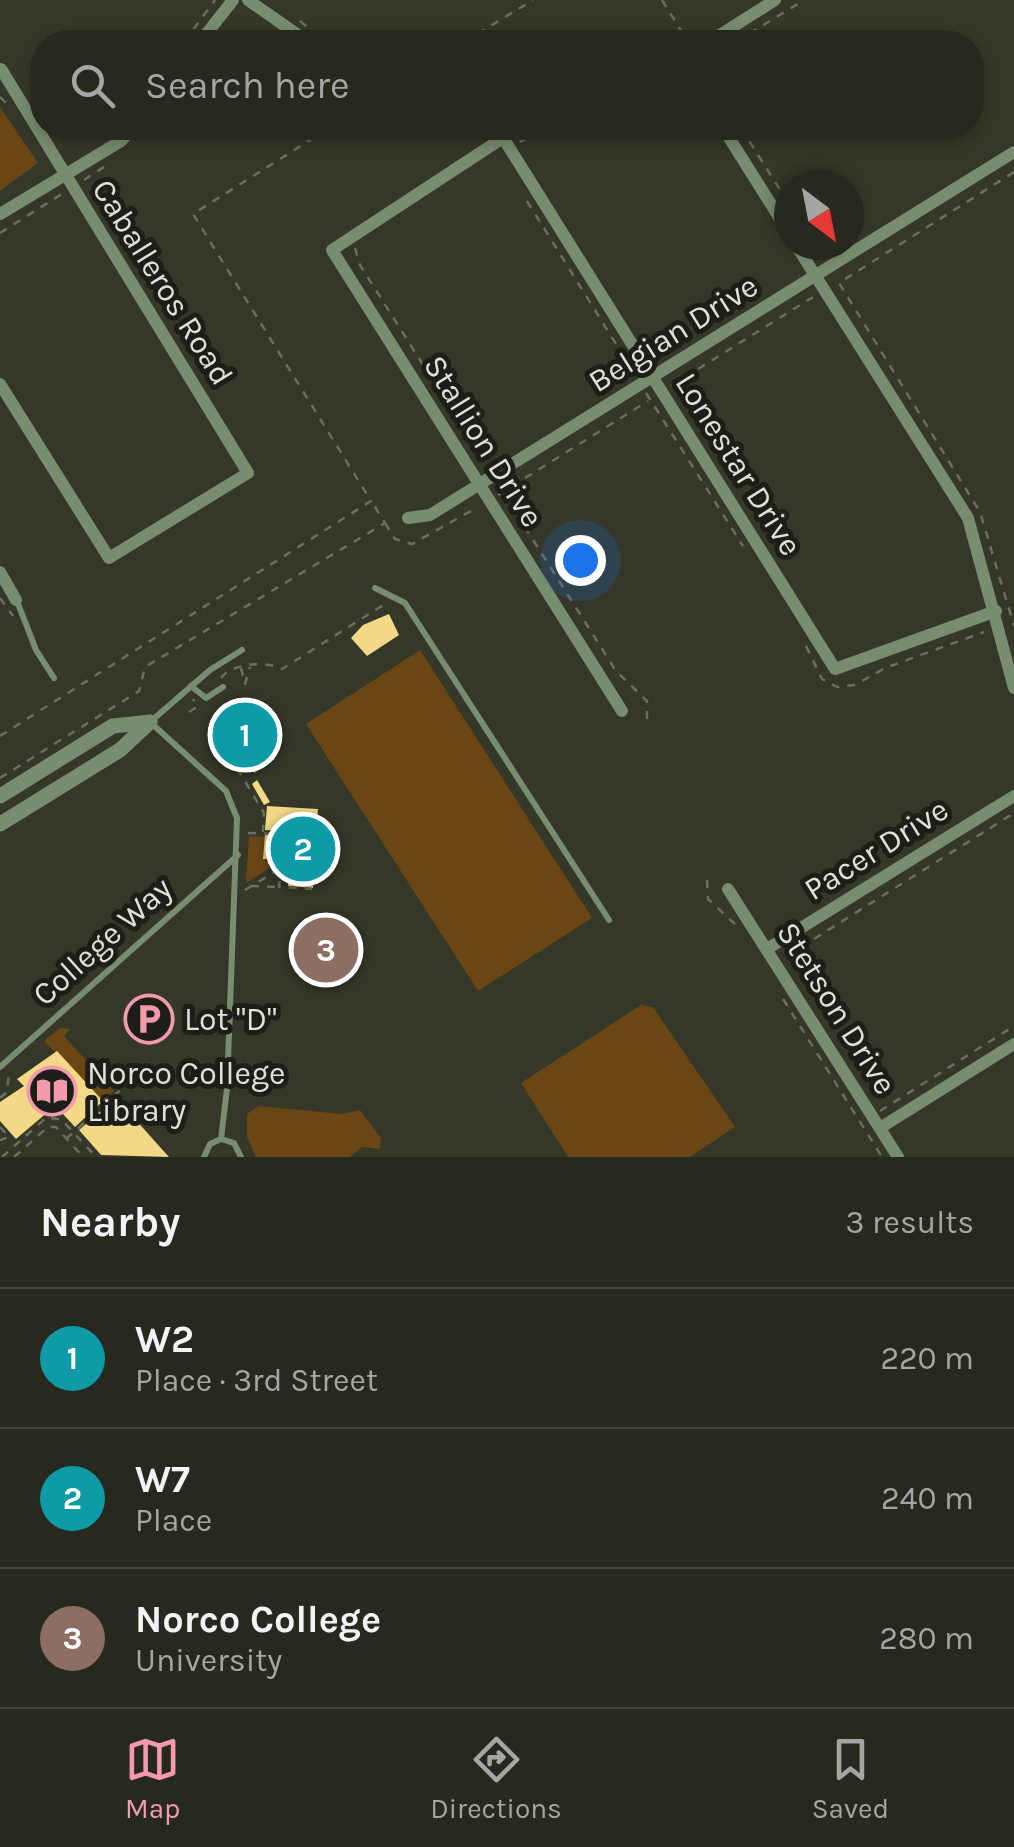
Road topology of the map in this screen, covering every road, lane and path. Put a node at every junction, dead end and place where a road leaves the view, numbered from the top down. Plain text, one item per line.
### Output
1 (215, 0) edge
2 (233, 0) edge
3 (248, 0) edge
4 (533, 0) edge
5 (662, 0) edge
6 (774, 0) edge
7 (804, 0) edge
8 (193, 30) edge
9 (209, 30) edge
10 (291, 30) edge
11 (484, 30) edge
12 (681, 30) edge
13 (728, 30) edge
14 (755, 30) edge
15 (1, 68) edge
16 (30, 117) edge
17 (44, 140) edge
18 (122, 140) edge
19 (496, 140) edge
20 (504, 140) edge
21 (525, 140) edge
22 (731, 140) edge
23 (749, 140) edge
24 (510, 149) junction
25 (1014, 152) edge
26 (1014, 172) edge
27 (64, 174) junction
28 (774, 180) edge
29 (523, 194) dead end
30 (774, 209) edge
31 (0, 214) edge
32 (361, 243) dead end
33 (805, 260) edge
34 (820, 283) junction
35 (839, 283) junction
36 (647, 382) junction
37 (0, 384) edge
38 (656, 396) junction
39 (494, 476) junction
40 (479, 485) junction
41 (503, 492) junction
42 (372, 501) dead end
43 (489, 501) junction
44 (408, 518) dead end
45 (385, 524) junction
46 (743, 546) dead end
47 (0, 572) edge
48 (375, 588) dead end
49 (395, 598) junction
50 (16, 600) joint
51 (996, 612) junction
52 (1009, 625) edge
53 (805, 644) dead end
54 (242, 650) dead end
55 (240, 666) junction
56 (250, 666) junction
57 (54, 678) dead end
58 (214, 682) dead end
59 (191, 686) junction
60 (223, 687) dead end
61 (1014, 688) edge
62 (194, 696) dead end
63 (622, 711) dead end
64 (188, 712) dead end
65 (150, 722) junction
66 (647, 722) dead end
67 (242, 752) junction
68 (248, 762) dead end
69 (0, 778) edge
70 (0, 796) edge
71 (1014, 796) edge
72 (1014, 813) edge
73 (0, 824) edge
74 (263, 832) junction
75 (248, 833) dead end
76 (284, 833) junction
77 (316, 835) dead end
78 (238, 854) junction
79 (281, 868) junction
80 (707, 880) dead end
81 (251, 886) junction
82 (276, 889) junction
83 (312, 889) dead end
84 (245, 890) dead end
85 (728, 890) dead end
86 (609, 920) dead end
87 (741, 933) dead end
88 (767, 949) junction
89 (776, 962) junction
90 (778, 992) dead end
91 (1014, 1026) edge
92 (1014, 1044) edge
93 (0, 1066) edge
94 (8, 1071) dead end
95 (125, 1086) dead end
96 (0, 1098) edge
97 (871, 1122) junction
98 (0, 1127) edge
99 (74, 1132) junction
100 (66, 1138) junction
101 (221, 1139) junction
102 (0, 1140) edge
103 (21, 1155) edge
104 (81, 1156) edge
105 (204, 1156) edge
106 (2, 1157) edge
107 (14, 1157) edge
108 (96, 1157) edge
109 (241, 1157) edge
110 (882, 1157) edge
111 (898, 1157) edge

1 - 8 path
2 - 9 street
3 - 10 street
4 - 11 path
5 - 12 path
6 - 13 street
7 - 14 path
15 - 16 street, Caballeros Road
17 - 27 street, Caballeros Road
18 - 27 street
19 - 40 street, Stallion Drive
20 - 24 street, Lonestar Drive
21 - 24 path
22 - 30 street
23 - 28 path
24 - 36 street, Lonestar Drive
25 - 34 street, Belgian Drive
26 - 35 path
27 - 31 street
27 - 37 street, Caballeros Road
29 - 36 path
32 - 39 path
33 - 34 street
34 - 35 path
34 - 36 street, Belgian Drive
34 - 38 path
34 - 51 street
35 - 52 path
36 - 38 street, Lonestar Drive
36 - 38 path
36 - 39 street, Belgian Drive
38 - 41 path
38 - 46 path
38 - 51 street, Lonestar Drive
39 - 40 street, Belgian Drive
39 - 41 path
40 - 43 street, Stallion Drive
40 - 44 street, Belgian Drive
41 - 43 path
41 - 66 path
42 - 45 path
43 - 45 path
43 - 63 street, Stallion Drive
45 - 69 path
47 - 50 street
48 - 49 lane
49 - 56 path
49 - 86 lane
50 - 57 lane
51 - 52 street
52 - 53 path
52 - 61 street
54 - 59 lane
55 - 56 path
55 - 56 path
55 - 58 path
59 - 60 lane
59 - 65 lane
62 - 64 path
65 - 70 street
65 - 73 street
65 - 78 lane
67 - 67 path
67 - 68 path
67 - 74 path
71 - 88 street, Pacer Drive
72 - 89 path
74 - 75 path
74 - 76 path
76 - 77 path
76 - 79 path
78 - 93 lane, College Way
78 - 101 lane
79 - 81 path
79 - 82 path
80 - 87 path
81 - 82 path
81 - 84 path
82 - 83 path
85 - 88 street, Stetson Drive
88 - 89 street, Stetson Drive
89 - 97 street, Stetson Drive
90 - 97 path
91 - 97 path
92 - 97 street
94 - 96 path
95 - 99 path
97 - 110 path
97 - 111 street, Stetson Drive
98 - 102 path
99 - 100 path
99 - 106 path
99 - 108 path
100 - 103 path
100 - 104 path
101 - 105 lane
101 - 109 lane
103 - 107 path

